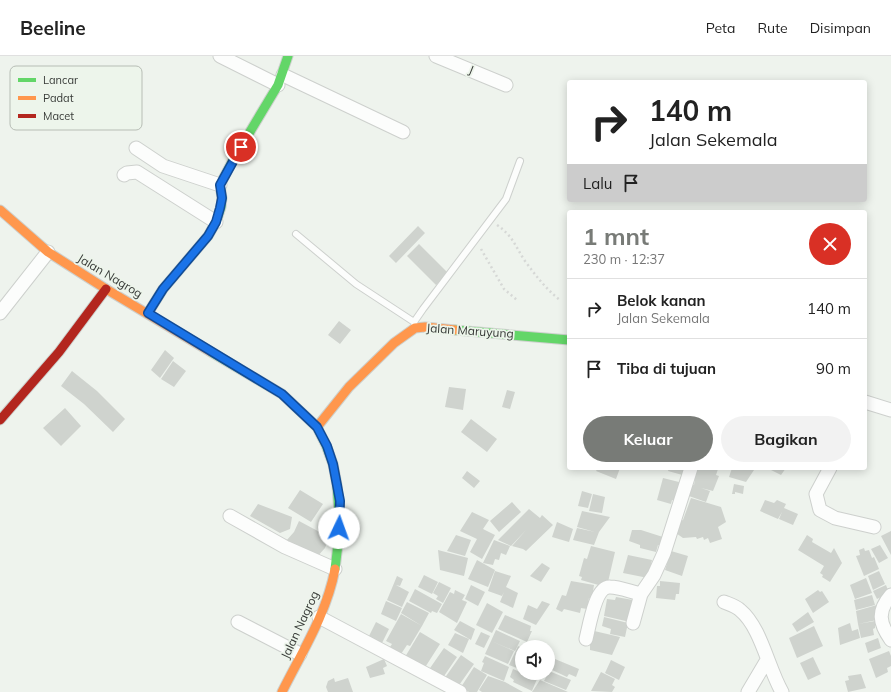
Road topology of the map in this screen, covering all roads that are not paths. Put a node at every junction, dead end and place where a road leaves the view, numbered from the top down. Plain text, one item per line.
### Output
1 (220, 56) edge
2 (288, 56) edge
3 (436, 56) edge
4 (281, 80) junction
5 (506, 85) dead end
6 (403, 132) dead end
7 (136, 148) dead end
8 (520, 161) dead end
9 (124, 175) dead end
10 (220, 185) junction
11 (0, 210) edge
12 (216, 222) junction
13 (296, 234) dead end
14 (48, 252) junction
15 (106, 289) junction
16 (0, 313) edge
17 (148, 313) junction
18 (414, 325) junction
19 (567, 340) edge
20 (867, 404) edge
21 (891, 410) edge
22 (0, 420) edge
23 (317, 427) junction
24 (690, 470) edge
25 (829, 470) edge
26 (230, 516) dead end
27 (874, 526) dead end
28 (335, 569) junction
29 (641, 594) junction
30 (891, 595) edge
31 (724, 602) dead end
32 (319, 618) junction
33 (238, 622) dead end
34 (634, 623) dead end
35 (586, 639) dead end
36 (891, 640) edge
37 (300, 654) junction
38 (767, 660) junction
39 (282, 692) edge
40 (460, 692) edge
41 (748, 692) edge
42 (782, 692) edge

1 - 4 street
2 - 4 street
3 - 5 street, J
4 - 6 street
4 - 10 street
7 - 10 street
8 - 18 lane
9 - 12 street
10 - 12 street
11 - 14 street, Jalan Nagrog
12 - 17 street
13 - 18 lane
14 - 15 street, Jalan Nagrog
14 - 16 street
15 - 17 street, Jalan Nagrog
15 - 22 street
17 - 23 street, Jalan Nagrog
18 - 19 street, Jalan Maruyung
18 - 23 street, Jalan Maruyung
20 - 21 street
23 - 28 street, Jalan Nagrog
24 - 29 street
25 - 27 street
26 - 28 street
28 - 32 street, Jalan Nagrog
29 - 34 street
29 - 35 street
30 - 36 street
31 - 38 street
32 - 37 street, Jalan Nagrog
32 - 40 street
33 - 37 street
37 - 39 street, Jalan Nagrog
38 - 41 street
38 - 42 street

